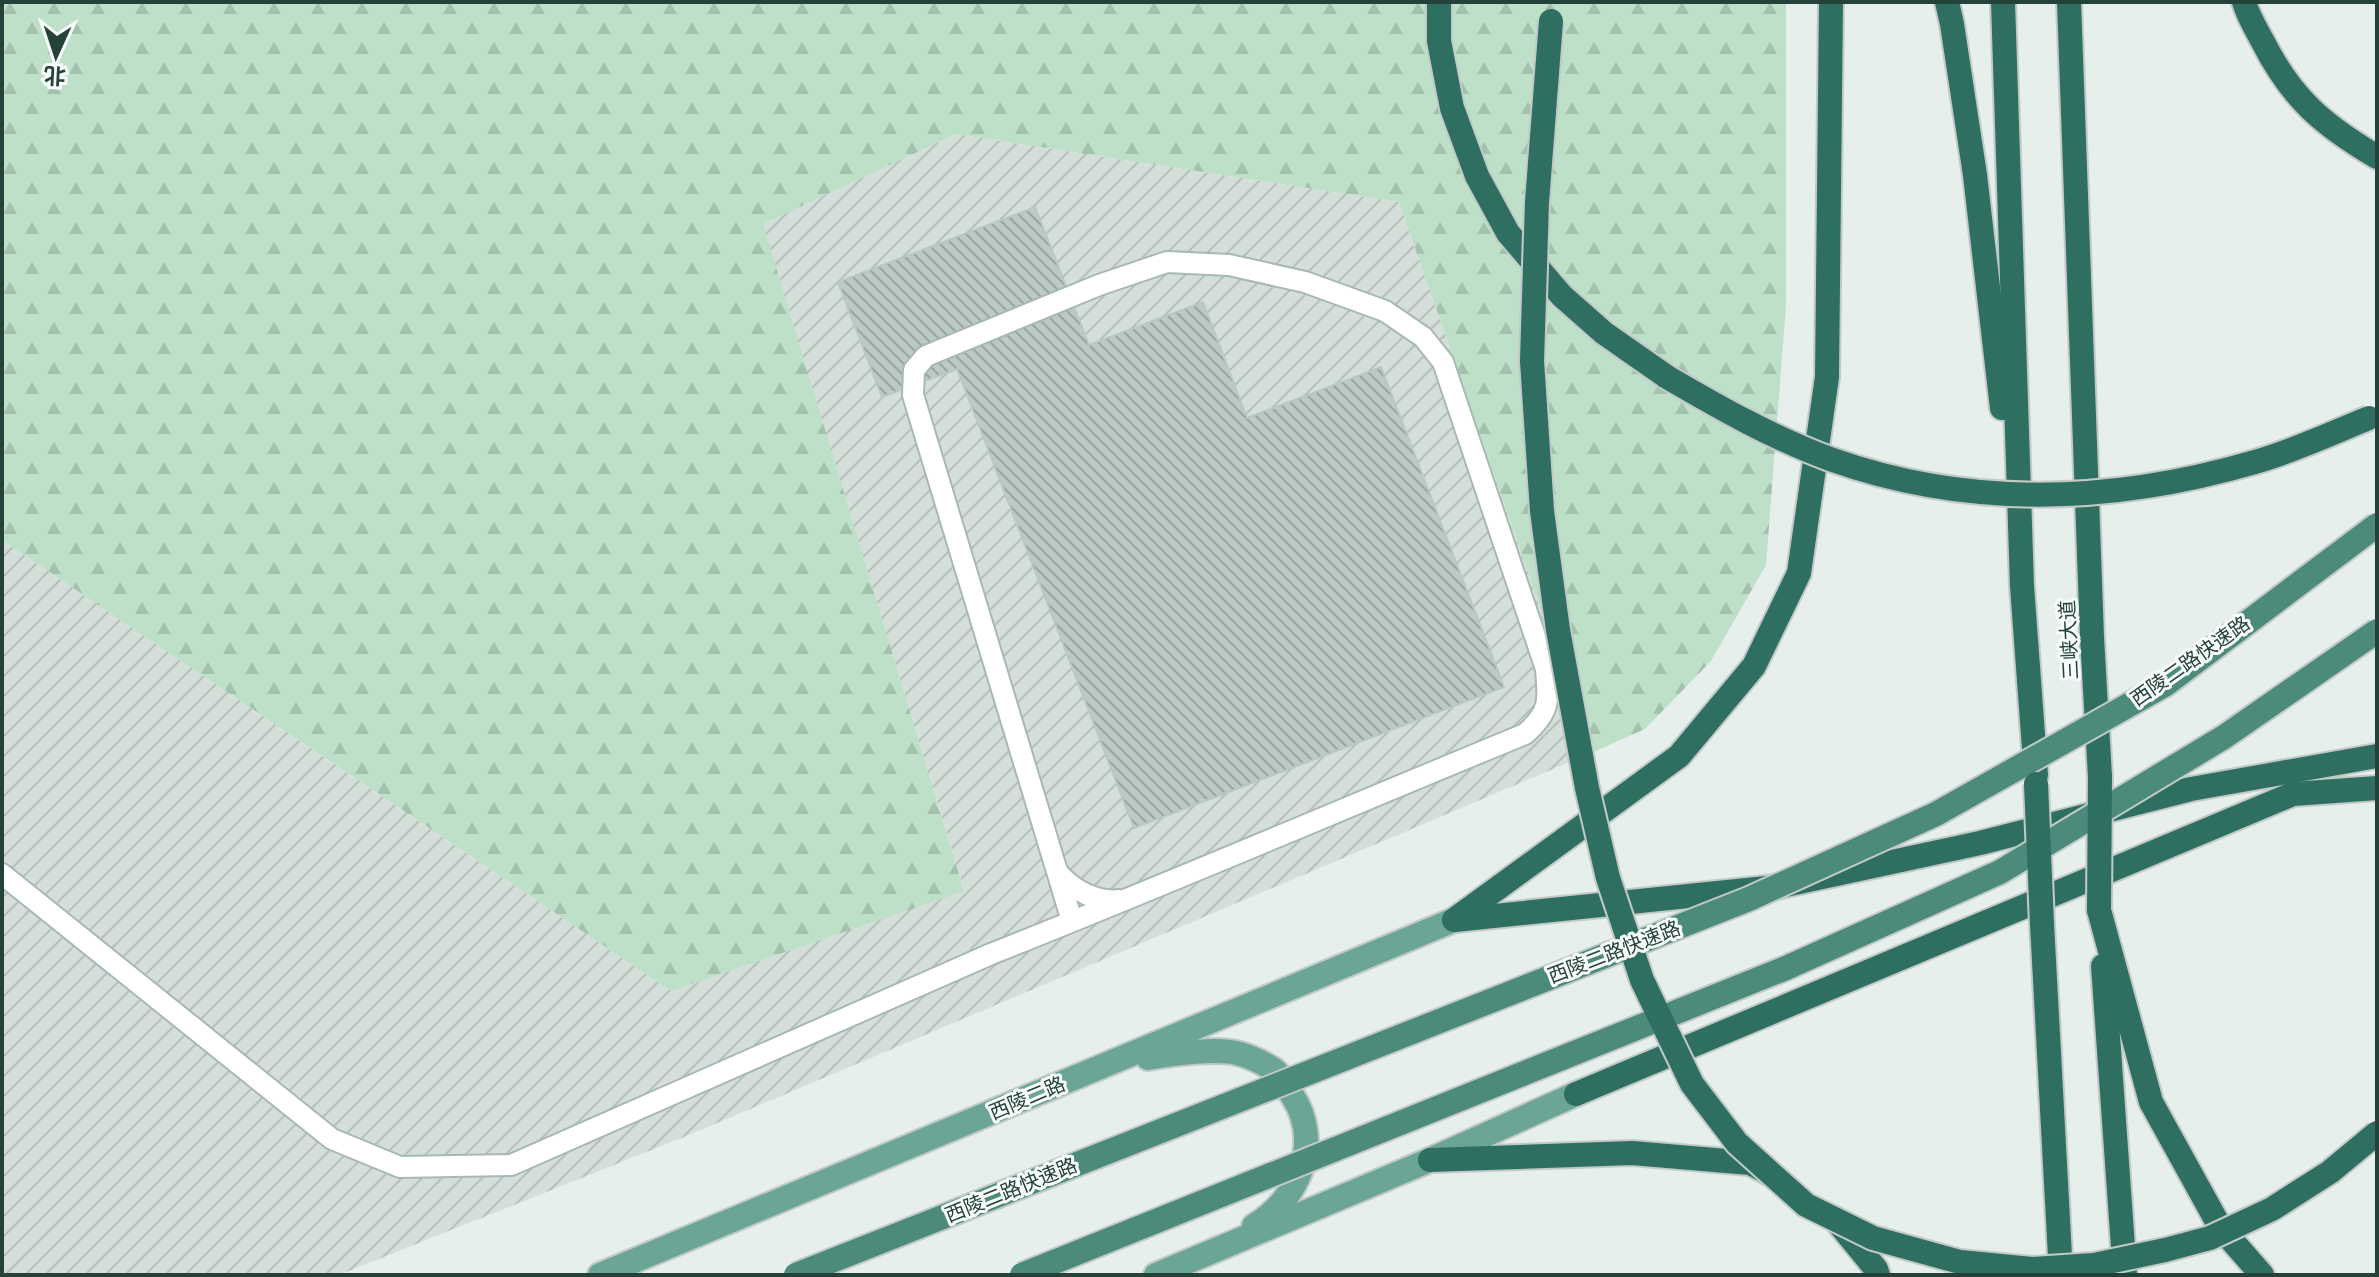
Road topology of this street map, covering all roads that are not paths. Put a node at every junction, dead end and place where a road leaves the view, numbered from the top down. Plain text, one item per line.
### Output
1 (1439, 2) edge
2 (1831, 2) edge
3 (1947, 2) edge
4 (2003, 2) edge
5 (2069, 2) edge
6 (2244, 2) edge
7 (1552, 11) edge
8 (2377, 157) edge
9 (2373, 416) edge
10 (2377, 525) edge
11 (2022, 586) junction
12 (2377, 631) edge
13 (2377, 756) edge
14 (2377, 788) edge
15 (2, 874) edge
16 (1058, 876) junction
17 (1776, 887) junction
18 (1126, 899) junction
19 (2099, 910) junction
20 (1454, 920) junction
21 (1072, 921) junction
22 (1019, 943) junction
23 (1070, 1080) junction
24 (1576, 1094) joint
25 (2377, 1133) edge
26 (1430, 1160) junction
27 (1211, 1253) junction
28 (600, 1275) edge
29 (796, 1275) edge
30 (1022, 1275) edge
31 (1156, 1275) edge
32 (1878, 1275) edge
33 (2061, 1275) edge
34 (2125, 1275) edge
35 (2262, 1275) edge

1 - 9 highway, bridge
2 - 20 highway
3 - 11 highway
4 - 11 highway, 三峡大道
5 - 19 highway, 三峡大道, bridge
6 - 8 highway
7 - 25 highway, bridge
10 - 17 highway, 西陵二路快速路, bridge
11 - 33 highway, 三峡大道, bridge
12 - 30 highway, bridge
13 - 17 highway
14 - 24 highway
15 - 22 lane
16 - 18 lane
16 - 18 lane
16 - 21 lane
16 - 22 lane
17 - 20 highway
17 - 29 highway, 西陵二路快速路, bridge
18 - 21 lane
19 - 34 highway, 三峡大道
19 - 35 highway
20 - 23 main road, 西陵二路
21 - 22 lane
23 - 27 main road
23 - 28 main road, 西陵二路
24 - 26 main road
26 - 27 main road
26 - 32 highway
27 - 31 main road

